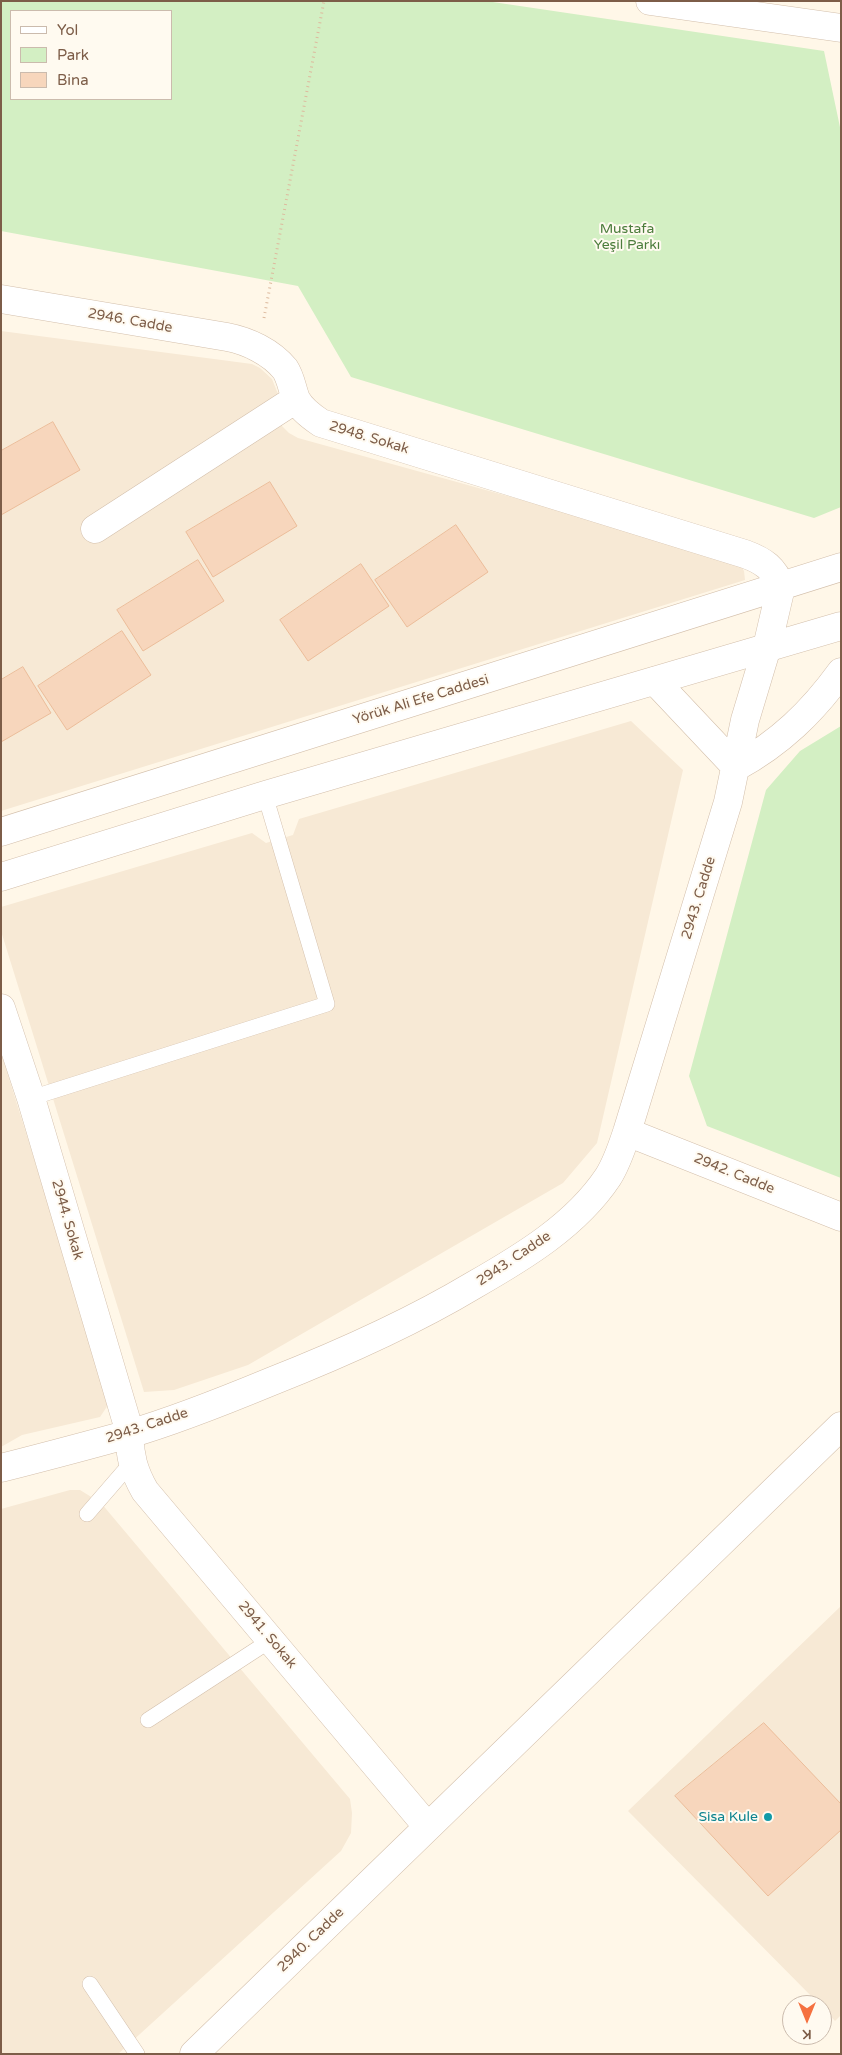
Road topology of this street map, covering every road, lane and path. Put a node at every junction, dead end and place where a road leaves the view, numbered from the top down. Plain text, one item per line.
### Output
1 (324, 1) edge
2 (650, 1) edge
3 (841, 28) edge
4 (1, 299) edge
5 (258, 348) junction
6 (296, 399) junction
7 (95, 529) dead end
8 (841, 567) edge
9 (781, 587) junction
10 (841, 626) edge
11 (767, 647) junction
12 (841, 672) edge
13 (655, 681) junction
14 (736, 767) junction
15 (265, 795) junction
16 (1, 832) edge
17 (1, 876) edge
18 (1, 1008) edge
19 (31, 1098) junction
20 (628, 1132) junction
21 (841, 1217) edge
22 (841, 1426) edge
23 (130, 1433) junction
24 (132, 1462) junction
25 (1, 1468) edge
26 (87, 1514) dead end
27 (271, 1640) junction
28 (148, 1720) dead end
29 (427, 1826) junction
30 (90, 1984) dead end
31 (137, 2054) edge
32 (194, 2054) edge

1 - 5 path
2 - 3 street
4 - 5 street, 2946. Cadde
5 - 6 street, 2948. Sokak
6 - 7 street
6 - 9 street, 2948. Sokak
8 - 9 street, Yörük Ali Efe Caddesi
9 - 11 street, 2943. Cadde
9 - 16 street, Yörük Ali Efe Caddesi
10 - 11 street
11 - 13 street
11 - 14 street, 2943. Cadde
12 - 14 street
13 - 14 street
13 - 15 street
14 - 20 street, 2943. Cadde
15 - 17 street
15 - 19 lane
18 - 19 street, 2944. Sokak
19 - 23 street, 2944. Sokak
20 - 21 street, 2942. Cadde
20 - 23 street, 2943. Cadde
22 - 29 street, 2940. Cadde
23 - 24 street, 2941. Sokak
23 - 25 street, 2943. Cadde
24 - 26 lane
24 - 27 street, 2941. Sokak
27 - 28 lane
27 - 29 street, 2941. Sokak
29 - 32 street, 2940. Cadde
30 - 31 lane

